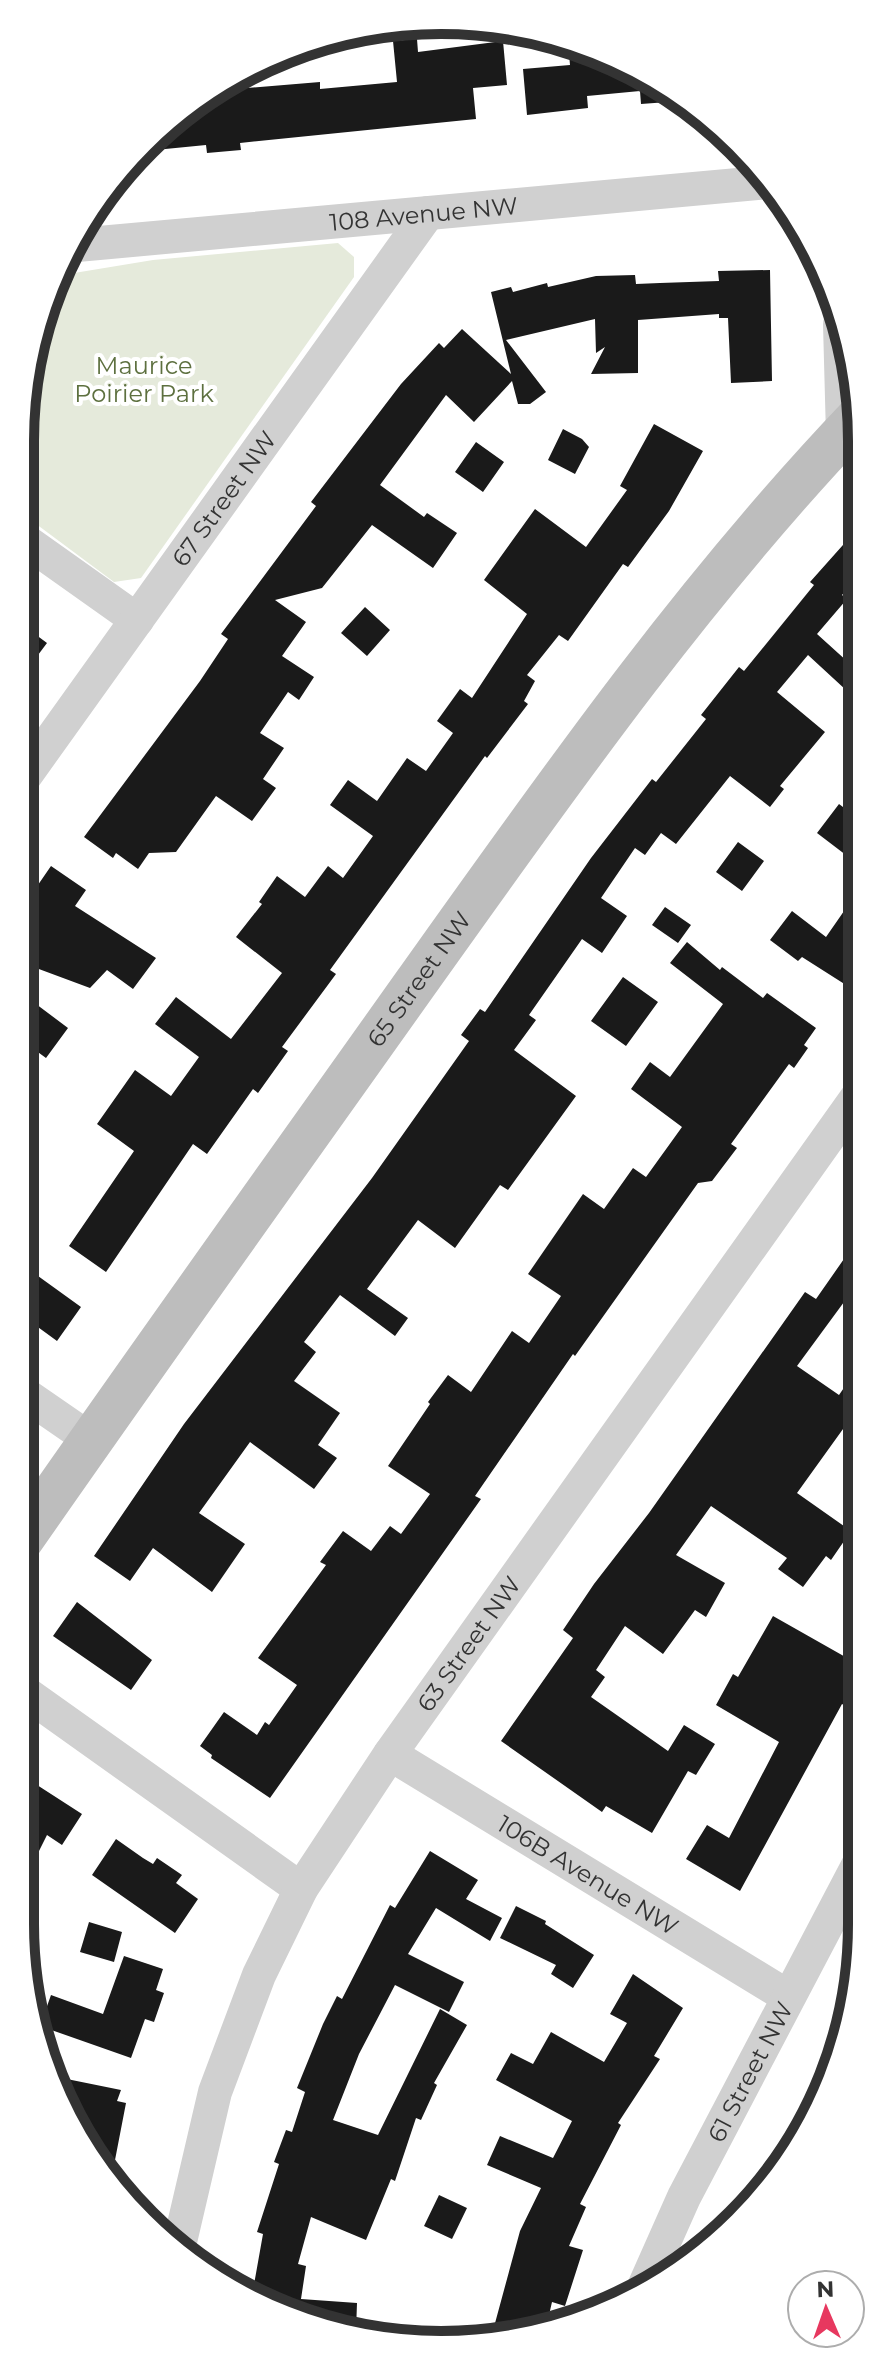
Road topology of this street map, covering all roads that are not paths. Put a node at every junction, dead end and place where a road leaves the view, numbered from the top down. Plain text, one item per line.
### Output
1 (756, 183) edge
2 (428, 213) junction
3 (85, 244) edge
4 (848, 430) edge
5 (34, 547) edge
6 (137, 620) junction
7 (34, 763) edge
8 (848, 1110) edge
9 (34, 1401) edge
10 (91, 1440) junction
11 (34, 1522) edge
12 (34, 1699) edge
13 (390, 1754) junction
14 (848, 1884) edge
15 (301, 1889) junction
16 (787, 1996) junction
17 (181, 2237) edge
18 (651, 2272) edge

1 - 2 street, 108 Avenue NW
2 - 3 street, 108 Avenue NW
2 - 6 street, 67 Street NW
4 - 10 street, 65 Street NW
5 - 6 street
6 - 7 street, 67 Street NW
8 - 13 street, 63 Street NW
9 - 10 street
10 - 11 street, 65 Street NW
12 - 15 street
13 - 15 street, 63 Street NW
13 - 16 street, 106B Avenue NW
14 - 16 street, 61 Street NW
15 - 17 street, 63 Street NW
16 - 18 street, 61 Street NW

